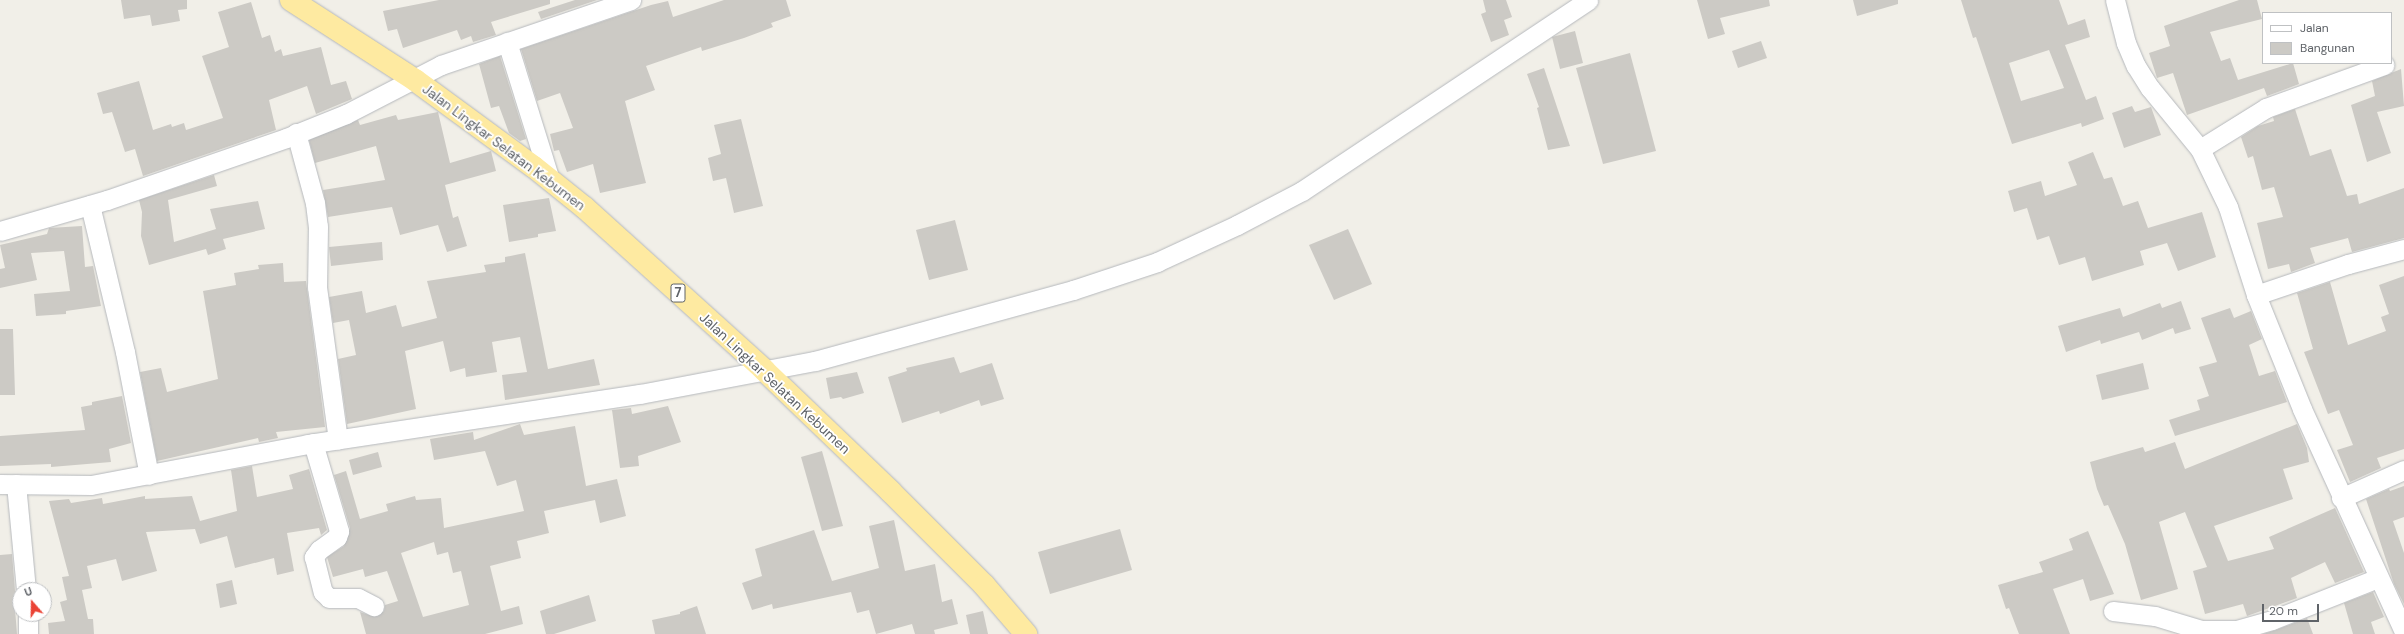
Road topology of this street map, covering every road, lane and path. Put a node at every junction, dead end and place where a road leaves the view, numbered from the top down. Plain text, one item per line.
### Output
1 (291, 0) edge
2 (631, 0) edge
3 (1588, 0) edge
4 (2115, 0) edge
5 (507, 42) junction
6 (2384, 65) dead end
7 (415, 80) junction
8 (296, 134) junction
9 (2200, 149) junction
10 (550, 180) junction
11 (90, 205) junction
12 (0, 231) edge
13 (2404, 249) edge
14 (2256, 295) junction
15 (764, 370) junction
16 (338, 440) junction
17 (313, 443) junction
18 (2404, 470) edge
19 (149, 475) junction
20 (8, 484) edge
21 (2341, 498) junction
22 (2378, 578) junction
23 (25, 582) edge
24 (374, 606) dead end
25 (2112, 611) dead end
26 (28, 622) edge
27 (2404, 632) edge
28 (28, 634) edge
29 (1026, 634) edge

1 - 7 highway, Jalan Lingkar Selatan Kebumen / 7
2 - 5 street
3 - 15 street
4 - 9 street
5 - 7 street
5 - 10 street
6 - 9 street
7 - 8 street
7 - 10 highway, Jalan Lingkar Selatan Kebumen / 7
8 - 11 street
8 - 16 street
9 - 14 street
10 - 15 highway, Jalan Lingkar Selatan Kebumen / 7
11 - 12 street
11 - 19 street
13 - 14 street
14 - 21 street
15 - 16 street
15 - 29 highway, Jalan Lingkar Selatan Kebumen / 7
16 - 17 street
17 - 19 street
17 - 24 street
18 - 21 street
19 - 20 street
20 - 23 street
21 - 22 street
22 - 25 street
22 - 27 street
26 - 28 street

